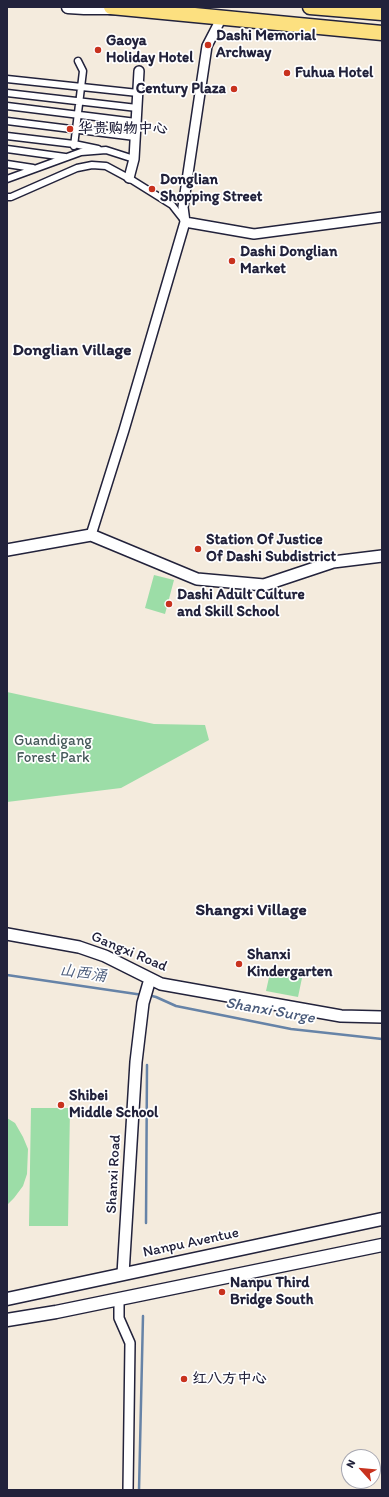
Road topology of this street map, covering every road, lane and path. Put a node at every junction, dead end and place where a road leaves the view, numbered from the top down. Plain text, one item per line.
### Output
1 (68, 7) edge
2 (114, 7) edge
3 (310, 7) edge
4 (382, 13) edge
5 (222, 17) junction
6 (382, 34) edge
7 (78, 61) dead end
8 (139, 71) dead end
9 (7, 79) edge
10 (81, 87) junction
11 (7, 93) edge
12 (138, 93) junction
13 (80, 102) junction
14 (7, 106) edge
15 (137, 108) junction
16 (78, 115) junction
17 (7, 121) edge
18 (136, 122) junction
19 (76, 129) junction
20 (7, 136) edge
21 (135, 137) junction
22 (74, 144) junction
23 (7, 149) edge
24 (106, 150) junction
25 (73, 154) junction
26 (65, 157) junction
27 (134, 159) junction
28 (7, 164) edge
29 (36, 168) junction
30 (129, 178) junction
31 (7, 179) edge
32 (7, 197) edge
33 (382, 217) edge
34 (185, 222) junction
35 (91, 534) junction
36 (7, 550) edge
37 (382, 556) edge
38 (7, 934) edge
39 (148, 984) junction
40 (382, 1017) edge
41 (382, 1219) edge
42 (379, 1245) edge
43 (123, 1274) junction
44 (60, 1288) junction
45 (7, 1294) edge
46 (7, 1299) edge
47 (119, 1299) junction
48 (56, 1312) junction
49 (7, 1320) edge
50 (7, 1323) edge
51 (128, 1490) edge

1 - 2 main road
2 - 5 highway
3 - 4 highway
5 - 6 highway
5 - 34 street
7 - 10 street
8 - 12 street
9 - 10 street
10 - 12 street
10 - 13 street
11 - 13 street
12 - 15 street
13 - 15 street
13 - 16 street
14 - 16 street
15 - 18 street
16 - 18 street
16 - 19 street
17 - 19 street
18 - 21 street
19 - 21 street
19 - 22 street
20 - 22 street
21 - 27 street
22 - 24 street
22 - 25 street
23 - 26 street
24 - 25 street
24 - 27 street
25 - 26 street
26 - 29 street
27 - 30 street
28 - 29 street
29 - 31 street
30 - 32 street
30 - 34 street
33 - 34 street
34 - 35 street
35 - 36 street
35 - 37 street
38 - 39 street, Gangxi Road
39 - 40 street, Gangxi Road
39 - 43 street, Shanxi Road
41 - 43 main road, Nanpu Aventue
42 - 47 main road
43 - 44 main road, Nanpu Aventue
44 - 45 main road
44 - 46 main road, Nanpu Aventue
47 - 48 main road
47 - 51 street
48 - 49 main road
48 - 50 main road

